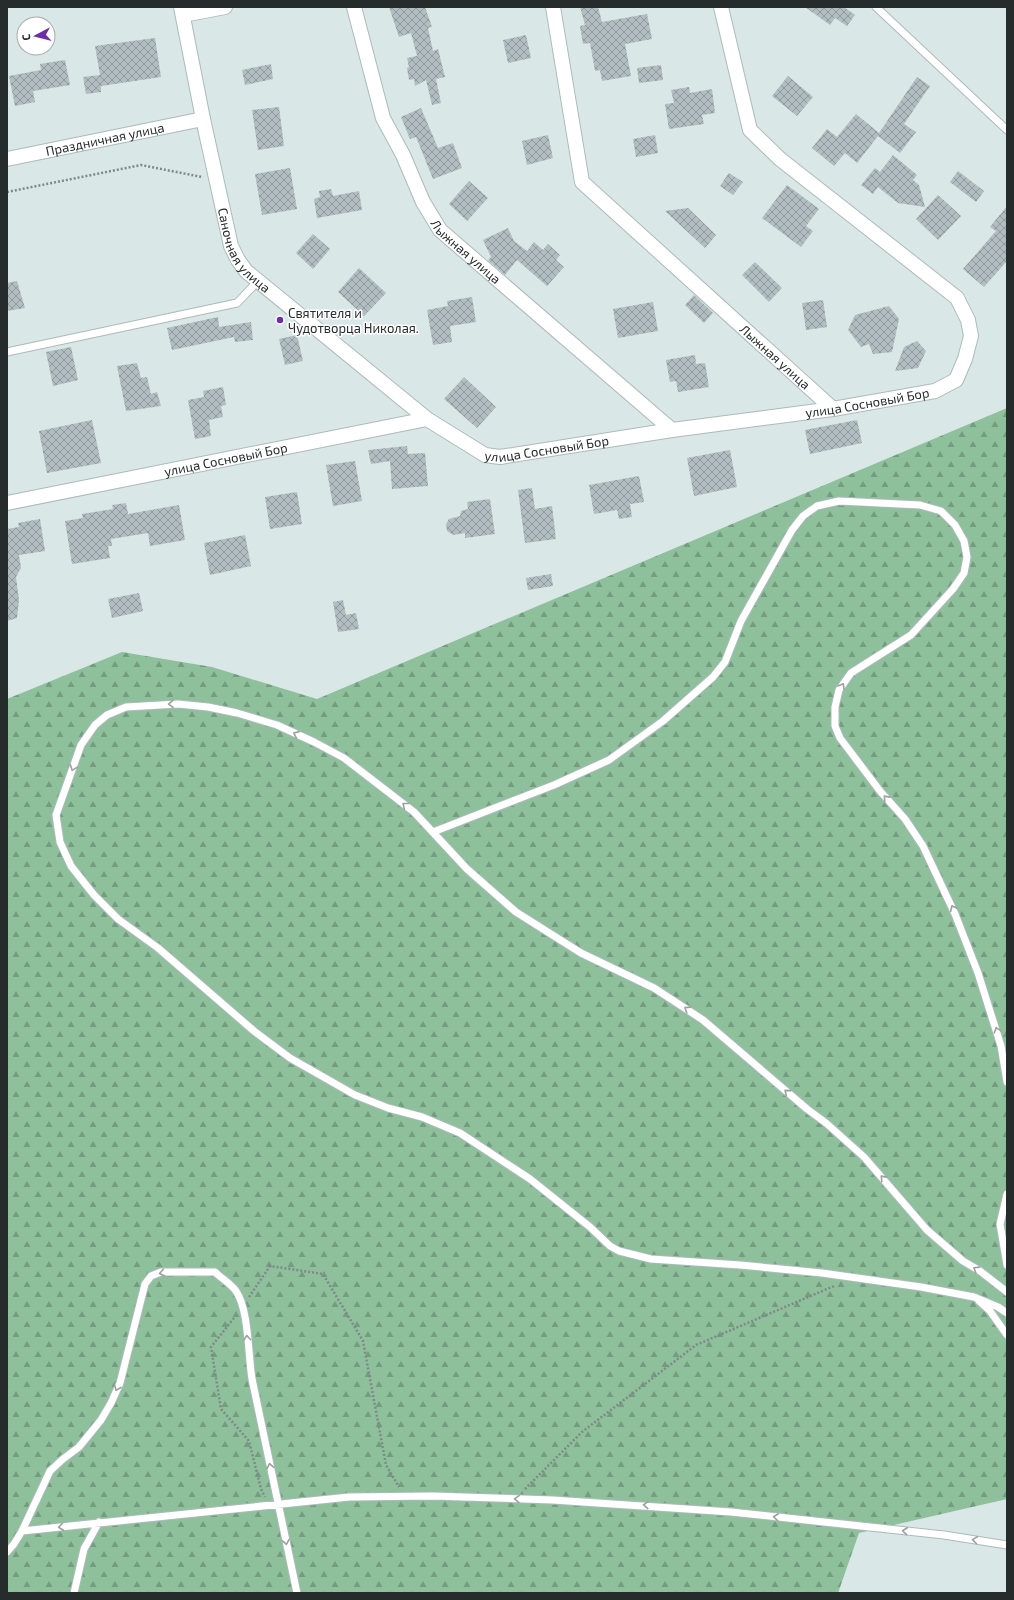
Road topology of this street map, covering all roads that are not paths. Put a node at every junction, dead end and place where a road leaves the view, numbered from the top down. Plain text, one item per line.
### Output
1 (225, 7) edge
2 (354, 7) edge
3 (553, 7) edge
4 (722, 7) edge
5 (876, 7) edge
6 (182, 11) edge
7 (203, 119) junction
8 (1007, 130) edge
9 (7, 159) edge
10 (258, 281) junction
11 (7, 352) edge
12 (832, 409) junction
13 (427, 419) junction
14 (672, 430) junction
15 (7, 503) edge
16 (433, 832) junction
17 (1007, 1082) edge
18 (1007, 1194) edge
19 (1007, 1265) edge
20 (1007, 1292) edge
21 (974, 1297) junction
22 (1007, 1313) edge
23 (1007, 1335) edge
24 (277, 1504) junction
25 (99, 1522) junction
26 (22, 1531) junction
27 (1007, 1545) edge
28 (7, 1552) edge
29 (74, 1593) edge
30 (297, 1593) edge

1 - 6 street
2 - 14 street, Лыжная улица
3 - 12 street, Лыжная улица
4 - 12 street, улица Сосновый Бор
5 - 8 lane
6 - 7 street, Саночная улица
7 - 9 street, Праздничная улица
7 - 10 street, Саночная улица
10 - 11 lane
10 - 13 street, Саночная улица
12 - 14 street, улица Сосновый Бор
13 - 14 street, улица Сосновый Бор
13 - 15 street, улица Сосновый Бор
17 -> 16 lane
20 -> 16 lane
16 -> 21 lane
18 - 19 lane
21 - 22 lane
21 - 23 lane
24 - 25 lane
24 -> 26 lane
27 -> 24 lane
24 -> 30 lane
25 -> 26 lane
25 - 29 lane
26 - 28 lane

